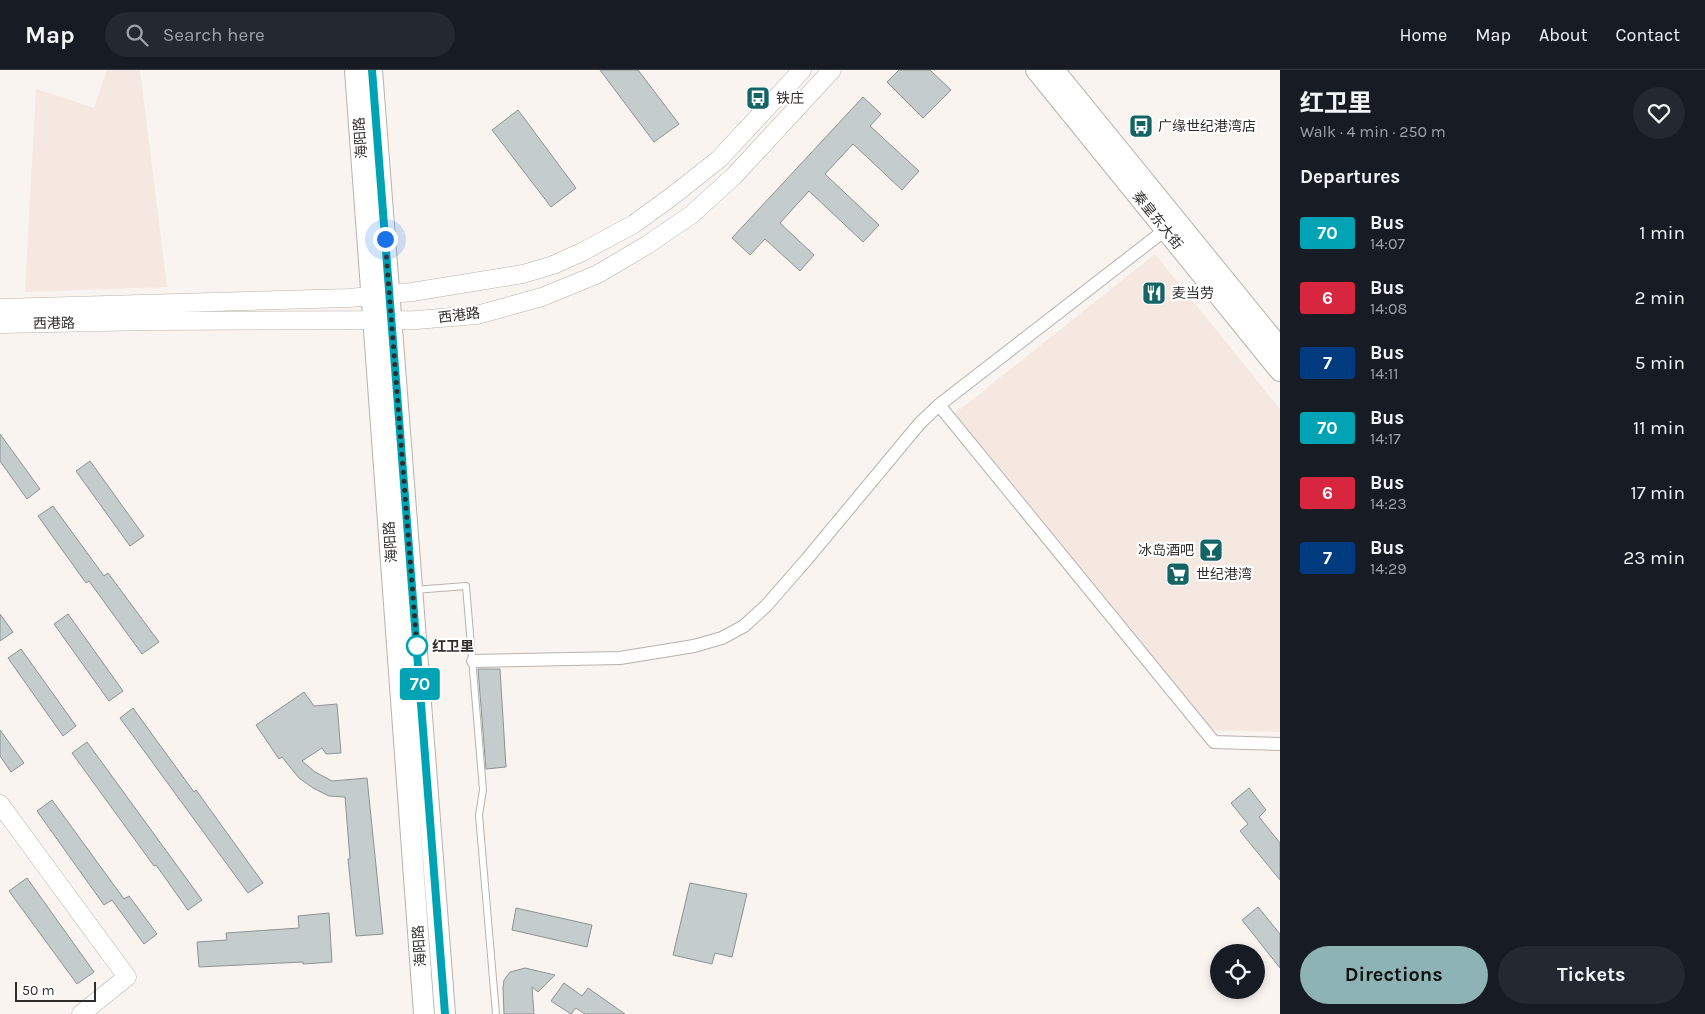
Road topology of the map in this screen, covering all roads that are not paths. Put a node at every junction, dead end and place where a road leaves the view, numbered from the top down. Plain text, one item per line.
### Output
1 (355, 70) edge
2 (372, 70) edge
3 (802, 70) edge
4 (832, 70) edge
5 (1036, 70) edge
6 (1054, 70) edge
7 (1165, 230) junction
8 (380, 296) junction
9 (0, 308) edge
10 (383, 320) junction
11 (0, 324) edge
12 (1280, 348) edge
13 (1280, 371) edge
14 (939, 405) junction
15 (412, 590) junction
16 (473, 661) junction
17 (1280, 744) edge
18 (0, 804) edge
19 (81, 1014) edge
20 (424, 1014) edge
21 (445, 1014) edge
22 (496, 1014) edge

1 - 8 main road, 海阳路
2 - 8 main road, 海阳路
3 - 8 main road, 西港路
4 - 10 main road, 西港路
5 - 7 main road, 秦皇东大街
6 - 12 main road, 秦皇东大街
7 - 13 main road, 秦皇东大街
7 - 14 street
8 - 9 main road, 西港路
8 - 10 main road, 海阳路
10 - 11 main road, 西港路
10 - 15 main road, 海阳路
10 - 20 main road, 海阳路
14 - 16 street
14 - 17 street
15 - 16 lane
15 - 21 main road, 海阳路
16 - 22 lane
18 - 19 main road

